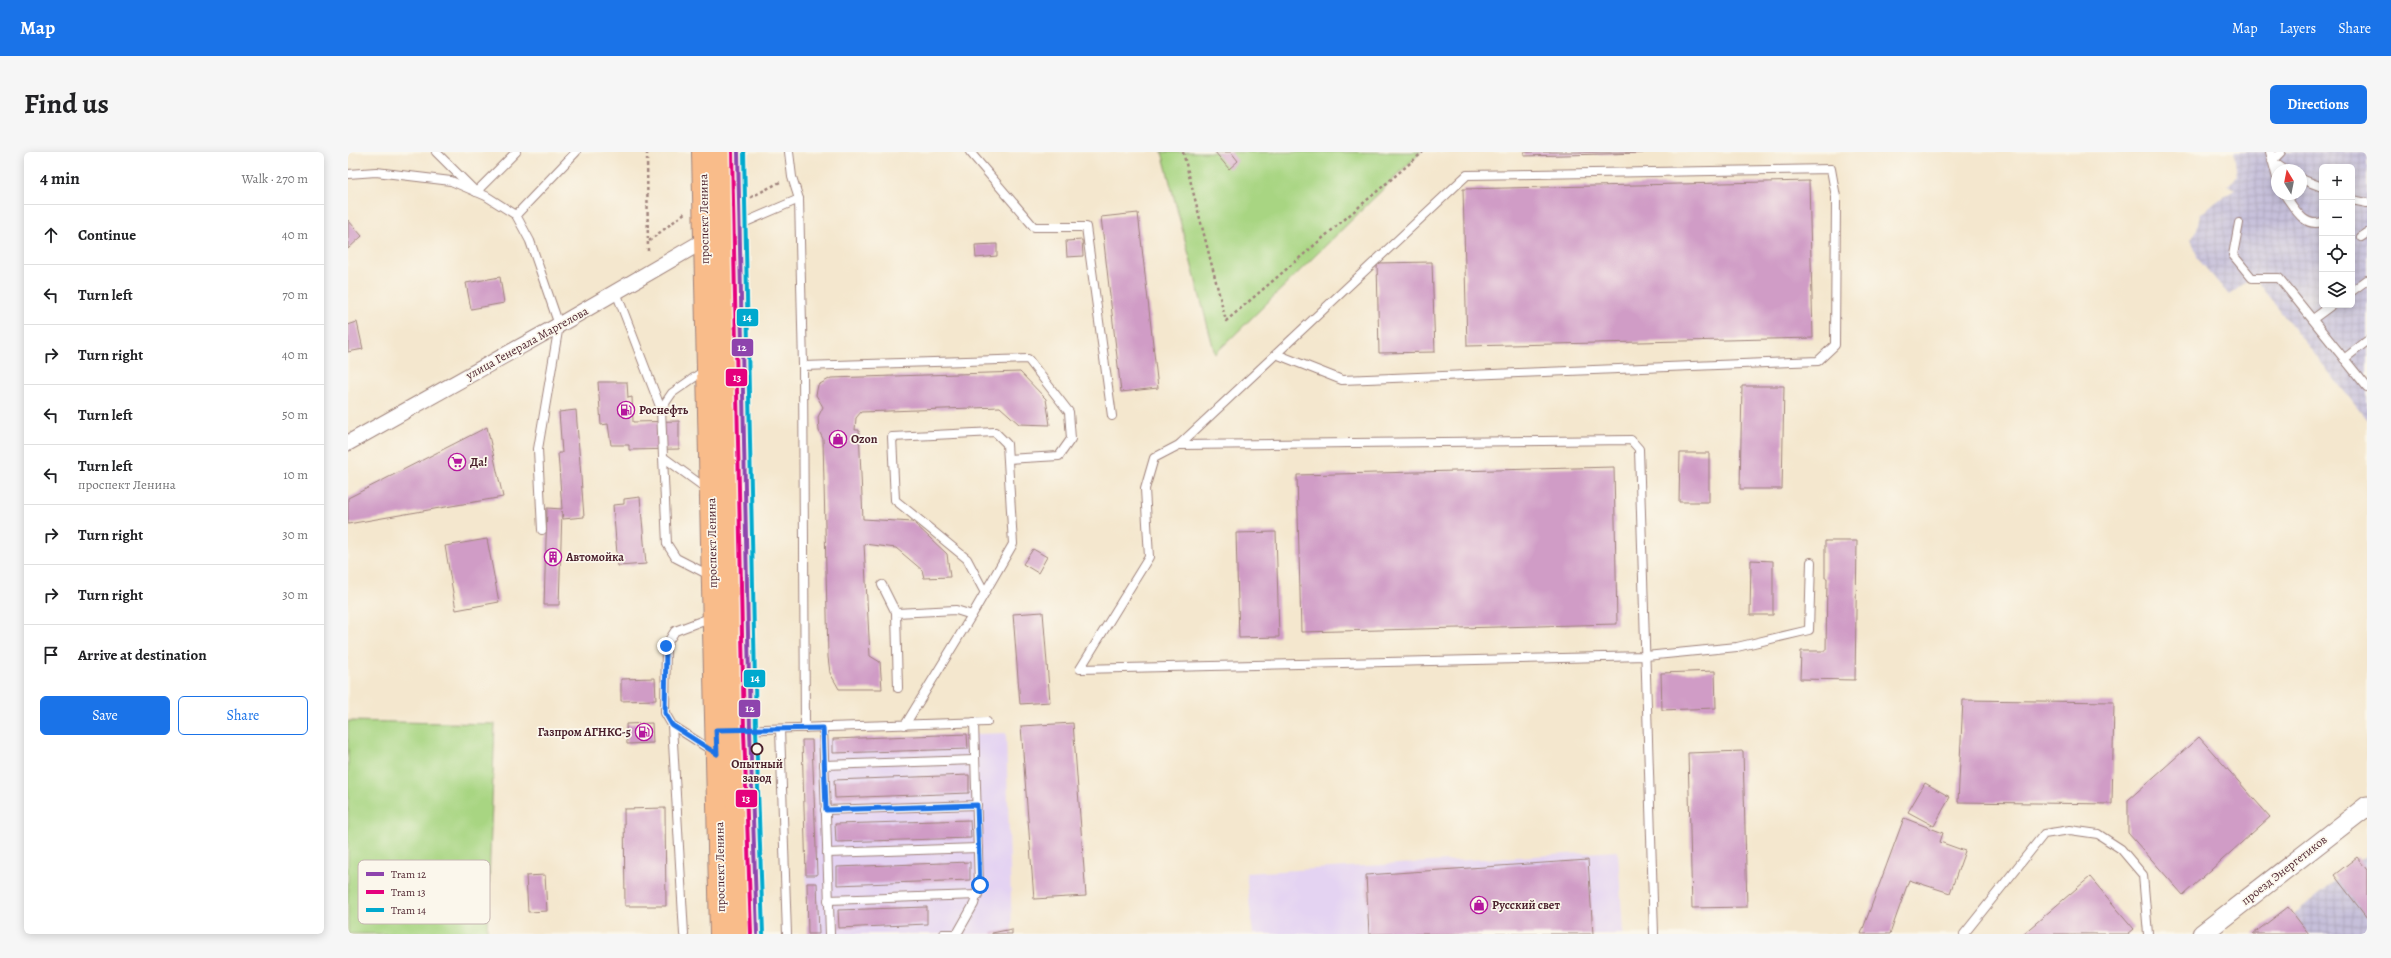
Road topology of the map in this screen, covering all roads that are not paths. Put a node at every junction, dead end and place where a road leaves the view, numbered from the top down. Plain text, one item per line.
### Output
1 (436, 152) edge
2 (516, 152) edge
3 (576, 152) edge
4 (703, 152) edge
5 (722, 152) edge
6 (789, 152) edge
7 (970, 152) edge
8 (2270, 152) edge
9 (2281, 152) edge
10 (2272, 161) junction
11 (2273, 164) edge
12 (2276, 164) edge
13 (348, 174) edge
14 (2307, 181) edge
15 (2319, 186) edge
16 (476, 192) junction
17 (799, 199) junction
18 (2289, 200) edge
19 (2355, 201) edge
20 (2367, 203) edge
21 (516, 215) junction
22 (2239, 223) dead end
23 (2319, 223) edge
24 (715, 235) junction
25 (2367, 280) edge
26 (2355, 288) edge
27 (616, 292) junction
28 (2328, 308) edge
29 (2313, 319) junction
30 (559, 325) junction
31 (2367, 341) edge
32 (1276, 354) junction
33 (2344, 359) junction
34 (803, 366) junction
35 (708, 369) junction
36 (2367, 387) edge
37 (661, 409) junction
38 (1112, 416) dead end
39 (348, 443) edge
40 (1179, 445) junction
41 (663, 457) junction
42 (1008, 459) junction
43 (711, 492) junction
44 (542, 530) dead end
45 (1811, 562) dead end
46 (713, 578) junction
47 (882, 585) dead end
48 (985, 593) junction
49 (896, 613) junction
50 (972, 615) junction
51 (713, 617) junction
52 (1646, 656) junction
53 (898, 688) dead end
54 (974, 722) junction
55 (987, 722) dead end
56 (672, 725) junction
57 (905, 725) junction
58 (805, 728) junction
59 (823, 728) junction
60 (780, 729) junction
61 (726, 730) junction
62 (717, 754) junction
63 (975, 760) junction
64 (824, 765) junction
65 (977, 805) junction
66 (2367, 806) edge
67 (826, 810) junction
68 (978, 848) junction
69 (827, 853) junction
70 (978, 895) junction
71 (828, 900) junction
72 (684, 934) edge
73 (721, 934) edge
74 (741, 934) edge
75 (787, 934) edge
76 (830, 934) edge
77 (943, 934) edge
78 (957, 934) edge
79 (1654, 934) edge
80 (1964, 934) edge
81 (2148, 934) edge
82 (2202, 934) edge

1 - 16 lane
2 - 16 lane
3 - 21 lane
4 - 24 main road, проспект Ленина
5 - 24 main road, проспект Ленина
6 - 17 lane
7 - 38 lane
8 - 10 lane
9 - 10 lane
10 - 11 lane
10 - 12 lane
13 - 16 lane
14 - 15 lane
16 - 21 lane
17 - 24 lane
17 - 34 lane
18 - 23 lane
19 - 20 lane
21 - 30 lane
22 - 29 lane
24 - 27 street, улица Генерала Маргелова
24 - 35 main road, проспект Ленина
24 - 61 main road, проспект Ленина
25 - 26 lane
27 - 30 street, улица Генерала Маргелова
27 - 37 lane
28 - 29 lane
29 - 33 lane
30 - 39 street, улица Генерала Маргелова
30 - 44 lane
31 - 33 lane
32 - 32 lane
32 - 40 lane
33 - 36 lane
34 - 42 lane
34 - 58 lane
35 - 37 lane
35 - 43 main road, проспект Ленина
37 - 41 lane
40 - 52 lane
40 - 52 lane
41 - 43 lane
41 - 46 lane
42 - 48 lane
42 - 48 lane
43 - 46 main road, проспект Ленина
45 - 52 lane
46 - 51 main road, проспект Ленина
47 - 49 lane
48 - 50 lane
49 - 50 lane
49 - 53 lane
50 - 57 lane
51 - 56 lane
51 - 61 main road, проспект Ленина
52 - 79 lane
54 - 55 lane
54 - 57 lane
54 - 63 lane
56 - 62 lane
56 - 72 lane
57 - 59 lane
58 - 59 lane
58 - 60 lane
59 - 64 lane
60 - 61 lane
60 - 75 lane
61 - 62 main road, проспект Ленина
61 - 74 main road, проспект Ленина
62 - 73 main road, проспект Ленина
63 - 64 lane
63 - 65 lane
64 - 67 lane
65 - 67 lane
65 - 68 lane
66 - 82 street, проезд Энергетиков
67 - 69 lane
68 - 69 lane
68 - 70 lane
69 - 71 lane
70 - 71 lane
70 - 78 lane
71 - 76 lane
77 - 78 lane
80 - 81 lane

